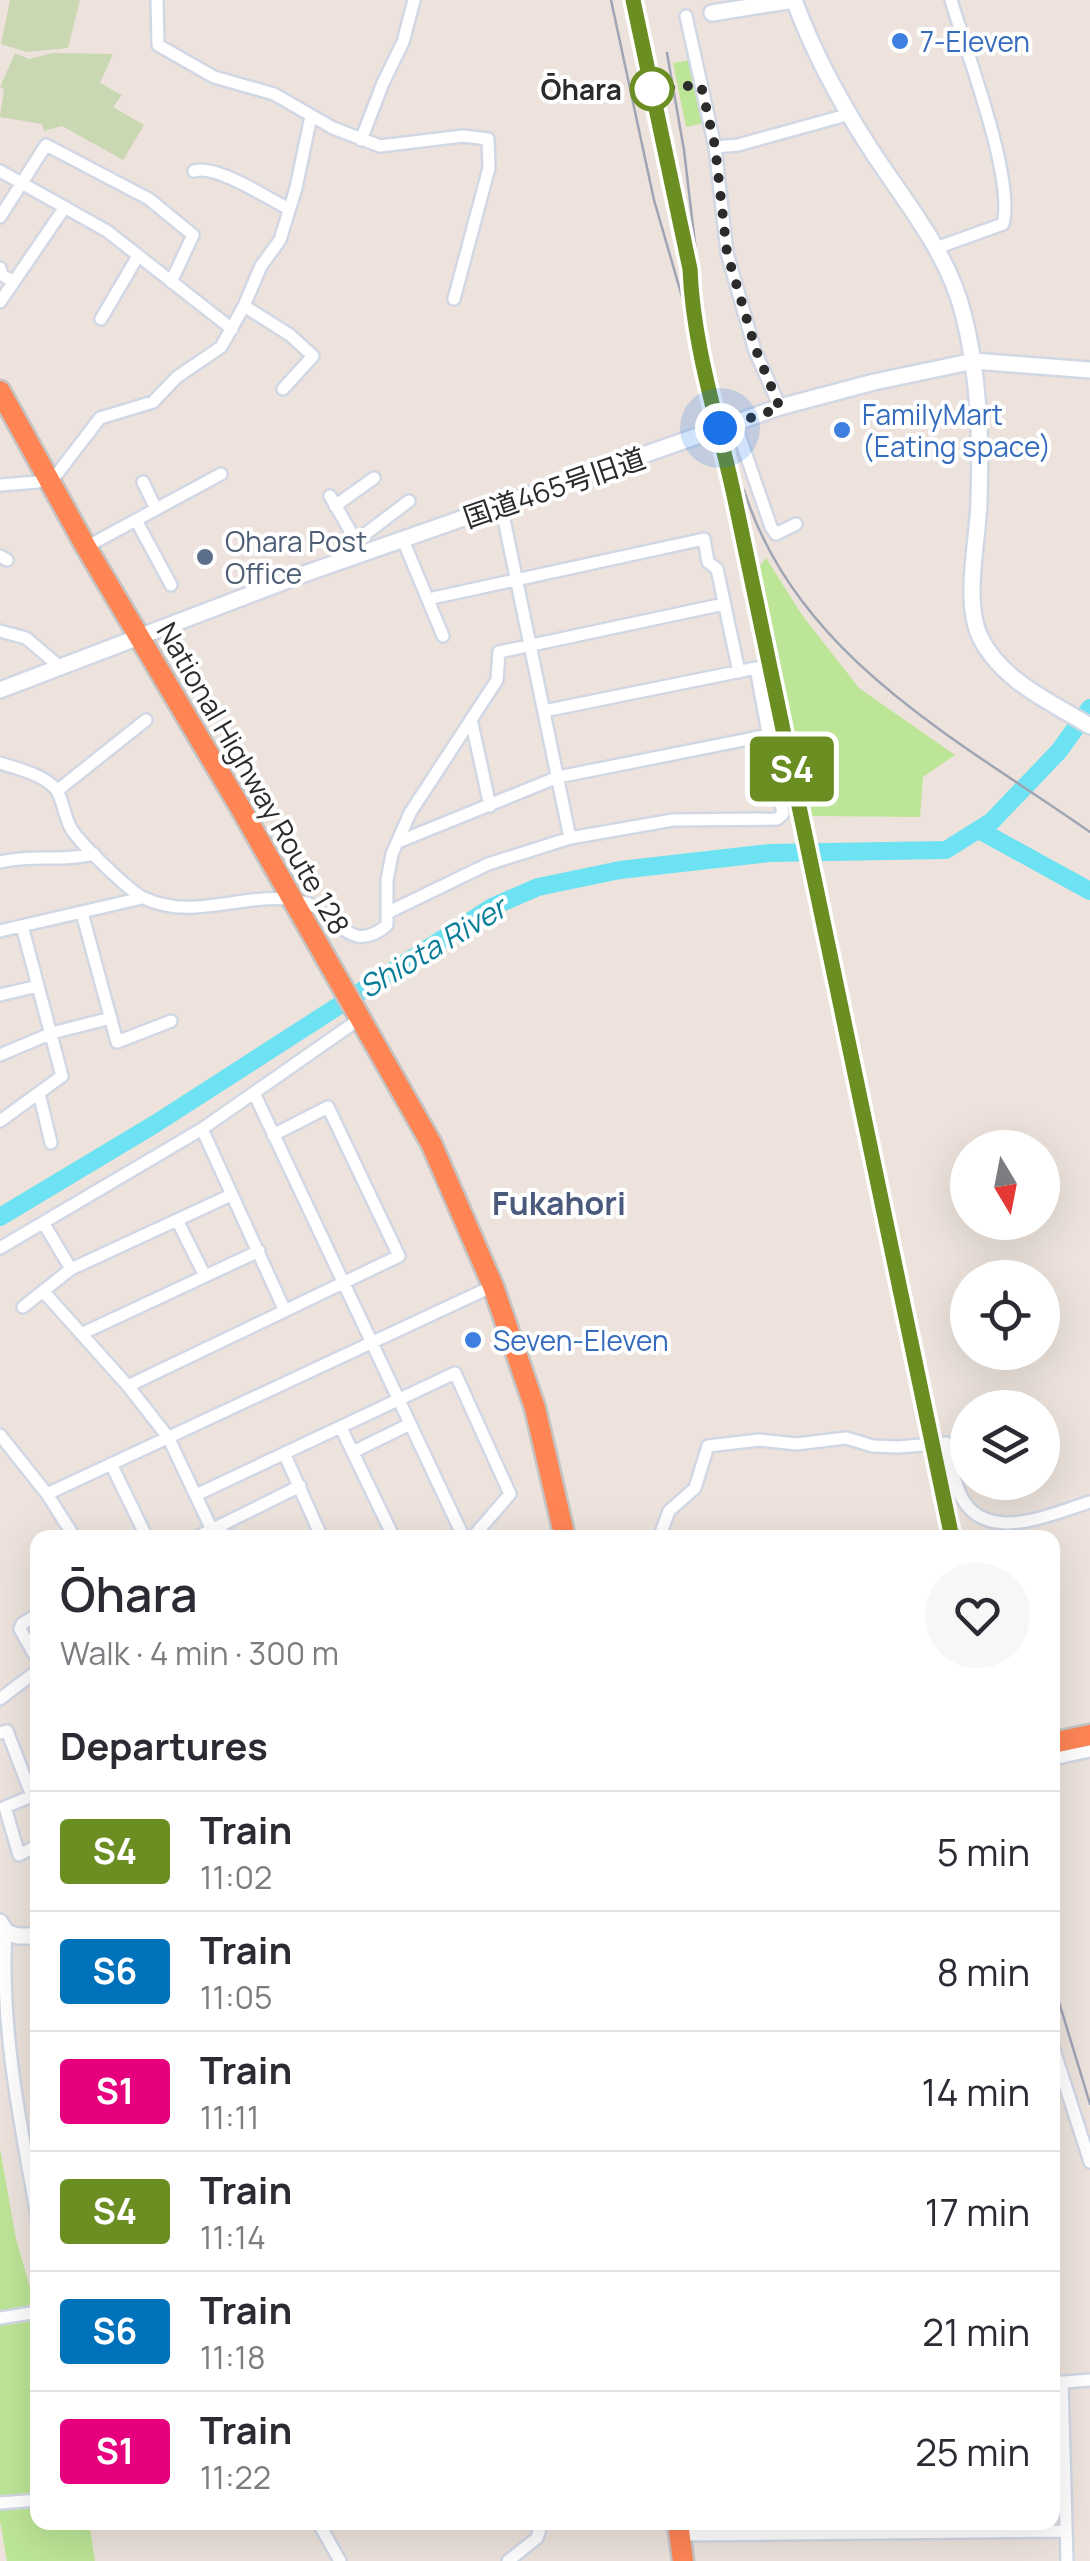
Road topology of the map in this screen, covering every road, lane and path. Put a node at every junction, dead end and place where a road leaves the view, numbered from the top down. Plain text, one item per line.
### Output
1 (157, 0) edge
2 (414, 0) edge
3 (794, 0) edge
4 (951, 0) edge
5 (712, 13) dead end
6 (686, 16) dead end
7 (850, 114) junction
8 (311, 116) junction
9 (361, 140) junction
10 (715, 146) junction
11 (0, 171) edge
12 (194, 171) dead end
13 (23, 182) junction
14 (65, 206) junction
15 (290, 209) junction
16 (0, 217) edge
17 (936, 248) junction
18 (138, 256) junction
19 (0, 268) edge
20 (14, 282) junction
21 (171, 282) junction
22 (454, 299) dead end
23 (0, 302) edge
24 (244, 306) junction
25 (101, 319) dead end
26 (232, 329) junction
27 (974, 362) junction
28 (1090, 370) edge
29 (284, 388) dead end
30 (0, 391) edge
31 (780, 408) junction
32 (736, 423) junction
33 (221, 474) dead end
34 (374, 478) dead end
35 (48, 480) junction
36 (143, 482) dead end
37 (0, 485) edge
38 (409, 501) dead end
39 (501, 505) junction
40 (156, 509) junction
41 (136, 520) junction
42 (796, 524) dead end
43 (403, 540) junction
44 (356, 541) junction
45 (86, 547) junction
46 (348, 560) junction
47 (516, 578) junction
48 (171, 586) dead end
49 (428, 599) junction
50 (724, 604) junction
51 (0, 631) edge
52 (443, 636) dead end
53 (140, 638) junction
54 (531, 646) junction
55 (59, 666) junction
56 (740, 672) junction
57 (0, 690) edge
58 (544, 711) junction
59 (472, 719) junction
60 (146, 720) dead end
61 (1090, 726) edge
62 (768, 735) junction
63 (0, 763) edge
64 (558, 777) junction
65 (58, 790) junction
66 (490, 806) junction
67 (570, 838) junction
68 (398, 842) junction
69 (94, 854) junction
70 (0, 862) edge
71 (142, 898) junction
72 (292, 899) junction
73 (389, 912) junction
74 (82, 913) junction
75 (22, 926) junction
76 (0, 931) edge
77 (38, 986) junction
78 (0, 994) edge
79 (110, 1018) junction
80 (361, 1018) junction
81 (171, 1021) dead end
82 (52, 1033) junction
83 (0, 1054) edge
84 (39, 1092) junction
85 (254, 1094) junction
86 (0, 1121) edge
87 (202, 1130) junction
88 (273, 1135) junction
89 (51, 1143) dead end
90 (231, 1194) junction
91 (177, 1220) junction
92 (44, 1224) junction
93 (0, 1248) edge
94 (259, 1251) junction
95 (70, 1269) junction
96 (205, 1276) junction
97 (342, 1282) junction
98 (493, 1286) junction
99 (43, 1290) junction
100 (23, 1307) dead end
101 (286, 1310) junction
102 (82, 1334) junction
103 (370, 1342) junction
104 (128, 1386) junction
105 (398, 1399) junction
106 (410, 1424) junction
107 (341, 1428) junction
108 (0, 1436) edge
109 (168, 1437) junction
110 (353, 1452) junction
111 (284, 1453) junction
112 (110, 1464) junction
113 (300, 1486) junction
114 (47, 1494) junction
115 (196, 1495) junction
116 (1090, 1502) edge
117 (70, 1530) edge
118 (143, 1530) edge
119 (212, 1530) joint
120 (319, 1530) edge
121 (390, 1530) edge
122 (464, 1530) edge
123 (476, 1530) edge
124 (562, 1530) edge
125 (662, 1530) edge
126 (30, 1619) edge
127 (30, 1646) edge
128 (30, 1676) edge
129 (0, 1699) edge
130 (0, 1733) edge
131 (1090, 1735) edge
132 (1060, 1741) edge
133 (1090, 1751) edge
134 (1060, 1757) edge
135 (30, 1791) edge
136 (30, 1797) edge
137 (30, 1849) edge
138 (3, 1927) edge
139 (30, 1937) edge
140 (1060, 2079) edge
141 (1090, 2162) edge
142 (30, 2178) edge
143 (30, 2313) edge
144 (0, 2318) edge
145 (1090, 2380) edge
146 (1060, 2383) edge
147 (1060, 2432) edge
148 (30, 2501) edge
149 (0, 2503) edge
150 (323, 2530) edge
151 (540, 2530) edge
152 (679, 2530) edge
153 (996, 2530) edge
154 (1066, 2531) junction
155 (340, 2561) edge
156 (508, 2561) edge
157 (682, 2561) edge
158 (1067, 2561) edge

1 - 8 street
2 - 9 street
3 - 5 street
3 - 7 street
4 - 17 street
6 - 10 street
7 - 10 street
7 - 17 street
8 - 9 street
8 - 15 street
9 - 22 street
10 - 31 street
11 - 13 street
12 - 15 street
13 - 14 street
13 - 16 street
13 - 21 street
14 - 18 street
14 - 20 street
15 - 24 street
17 - 27 street
18 - 21 street
18 - 25 street
19 - 20 street
20 - 23 street
21 - 26 street
24 - 26 street
24 - 29 street
26 - 35 street
27 - 28 street, 国道465号旧道
27 - 31 street, 国道465号旧道
27 - 61 street
30 - 35 highway, National Highway Route 128
31 - 32 street, 国道465号旧道
32 - 39 street, 国道465号旧道
32 - 42 street
33 - 40 street
34 - 44 street
35 - 37 street
35 - 45 highway, National Highway Route 128
36 - 40 street
38 - 44 street
39 - 43 street, 国道465号旧道
39 - 47 street
40 - 41 street
41 - 45 street
41 - 48 street
43 - 46 street, 国道465号旧道
43 - 49 street
44 - 46 street
45 - 53 highway, National Highway Route 128
46 - 53 street, 国道465号旧道
47 - 49 street
47 - 50 street
47 - 54 street
49 - 52 street
50 - 54 street
50 - 56 street
51 - 55 street
53 - 55 street, 国道465号旧道
53 - 72 highway, National Highway Route 128
54 - 58 street
54 - 59 street
55 - 57 street, 国道465号旧道
56 - 58 street
56 - 62 street
58 - 64 street
59 - 66 street
59 - 68 street
60 - 65 street
62 - 64 street
62 - 67 street
63 - 65 street
64 - 66 street
64 - 67 street
65 - 69 street
66 - 68 street
67 - 73 street
68 - 73 street
69 - 70 street
69 - 71 street
71 - 72 street
71 - 74 street
72 - 73 street
72 - 80 highway, National Highway Route 128
74 - 75 street
74 - 79 street
75 - 76 street
75 - 77 street
77 - 78 street
77 - 82 street
79 - 81 street
79 - 82 street
80 - 85 street
80 - 98 highway, National Highway Route 128
82 - 83 street
82 - 84 street
84 - 86 street
84 - 89 street
85 - 87 street
85 - 88 street
87 - 90 street
87 - 92 street
88 - 97 street
88 - 97 street
90 - 91 street
90 - 94 street
91 - 95 street
91 - 96 street
92 - 93 street
92 - 95 street
94 - 96 street
94 - 101 street
95 - 99 street
96 - 102 street
97 - 101 street
97 - 103 street
98 - 103 street
98 - 124 highway, National Highway Route 128
99 - 100 street
99 - 102 street
101 - 104 street
102 - 104 street
103 - 105 street
103 - 109 street
104 - 109 street
105 - 106 street
105 - 107 street
105 - 123 street
106 - 110 street
106 - 122 street
107 - 110 street
107 - 111 street
108 - 114 street
109 - 112 street
109 - 115 street
110 - 121 street
111 - 113 street
111 - 115 street
112 - 114 street
112 - 118 street
113 - 119 street
113 - 120 street
114 - 117 street
115 - 119 street
116 - 125 street
126 - 127 street
128 - 129 street
130 - 135 street
131 - 132 highway
133 - 134 street
136 - 137 street
138 - 139 street
138 - 142 street
140 - 141 street
143 - 144 street
145 - 146 street
147 - 154 street
148 - 149 street
150 - 155 street
151 - 156 street
152 - 157 highway
153 - 154 street
154 - 158 street

